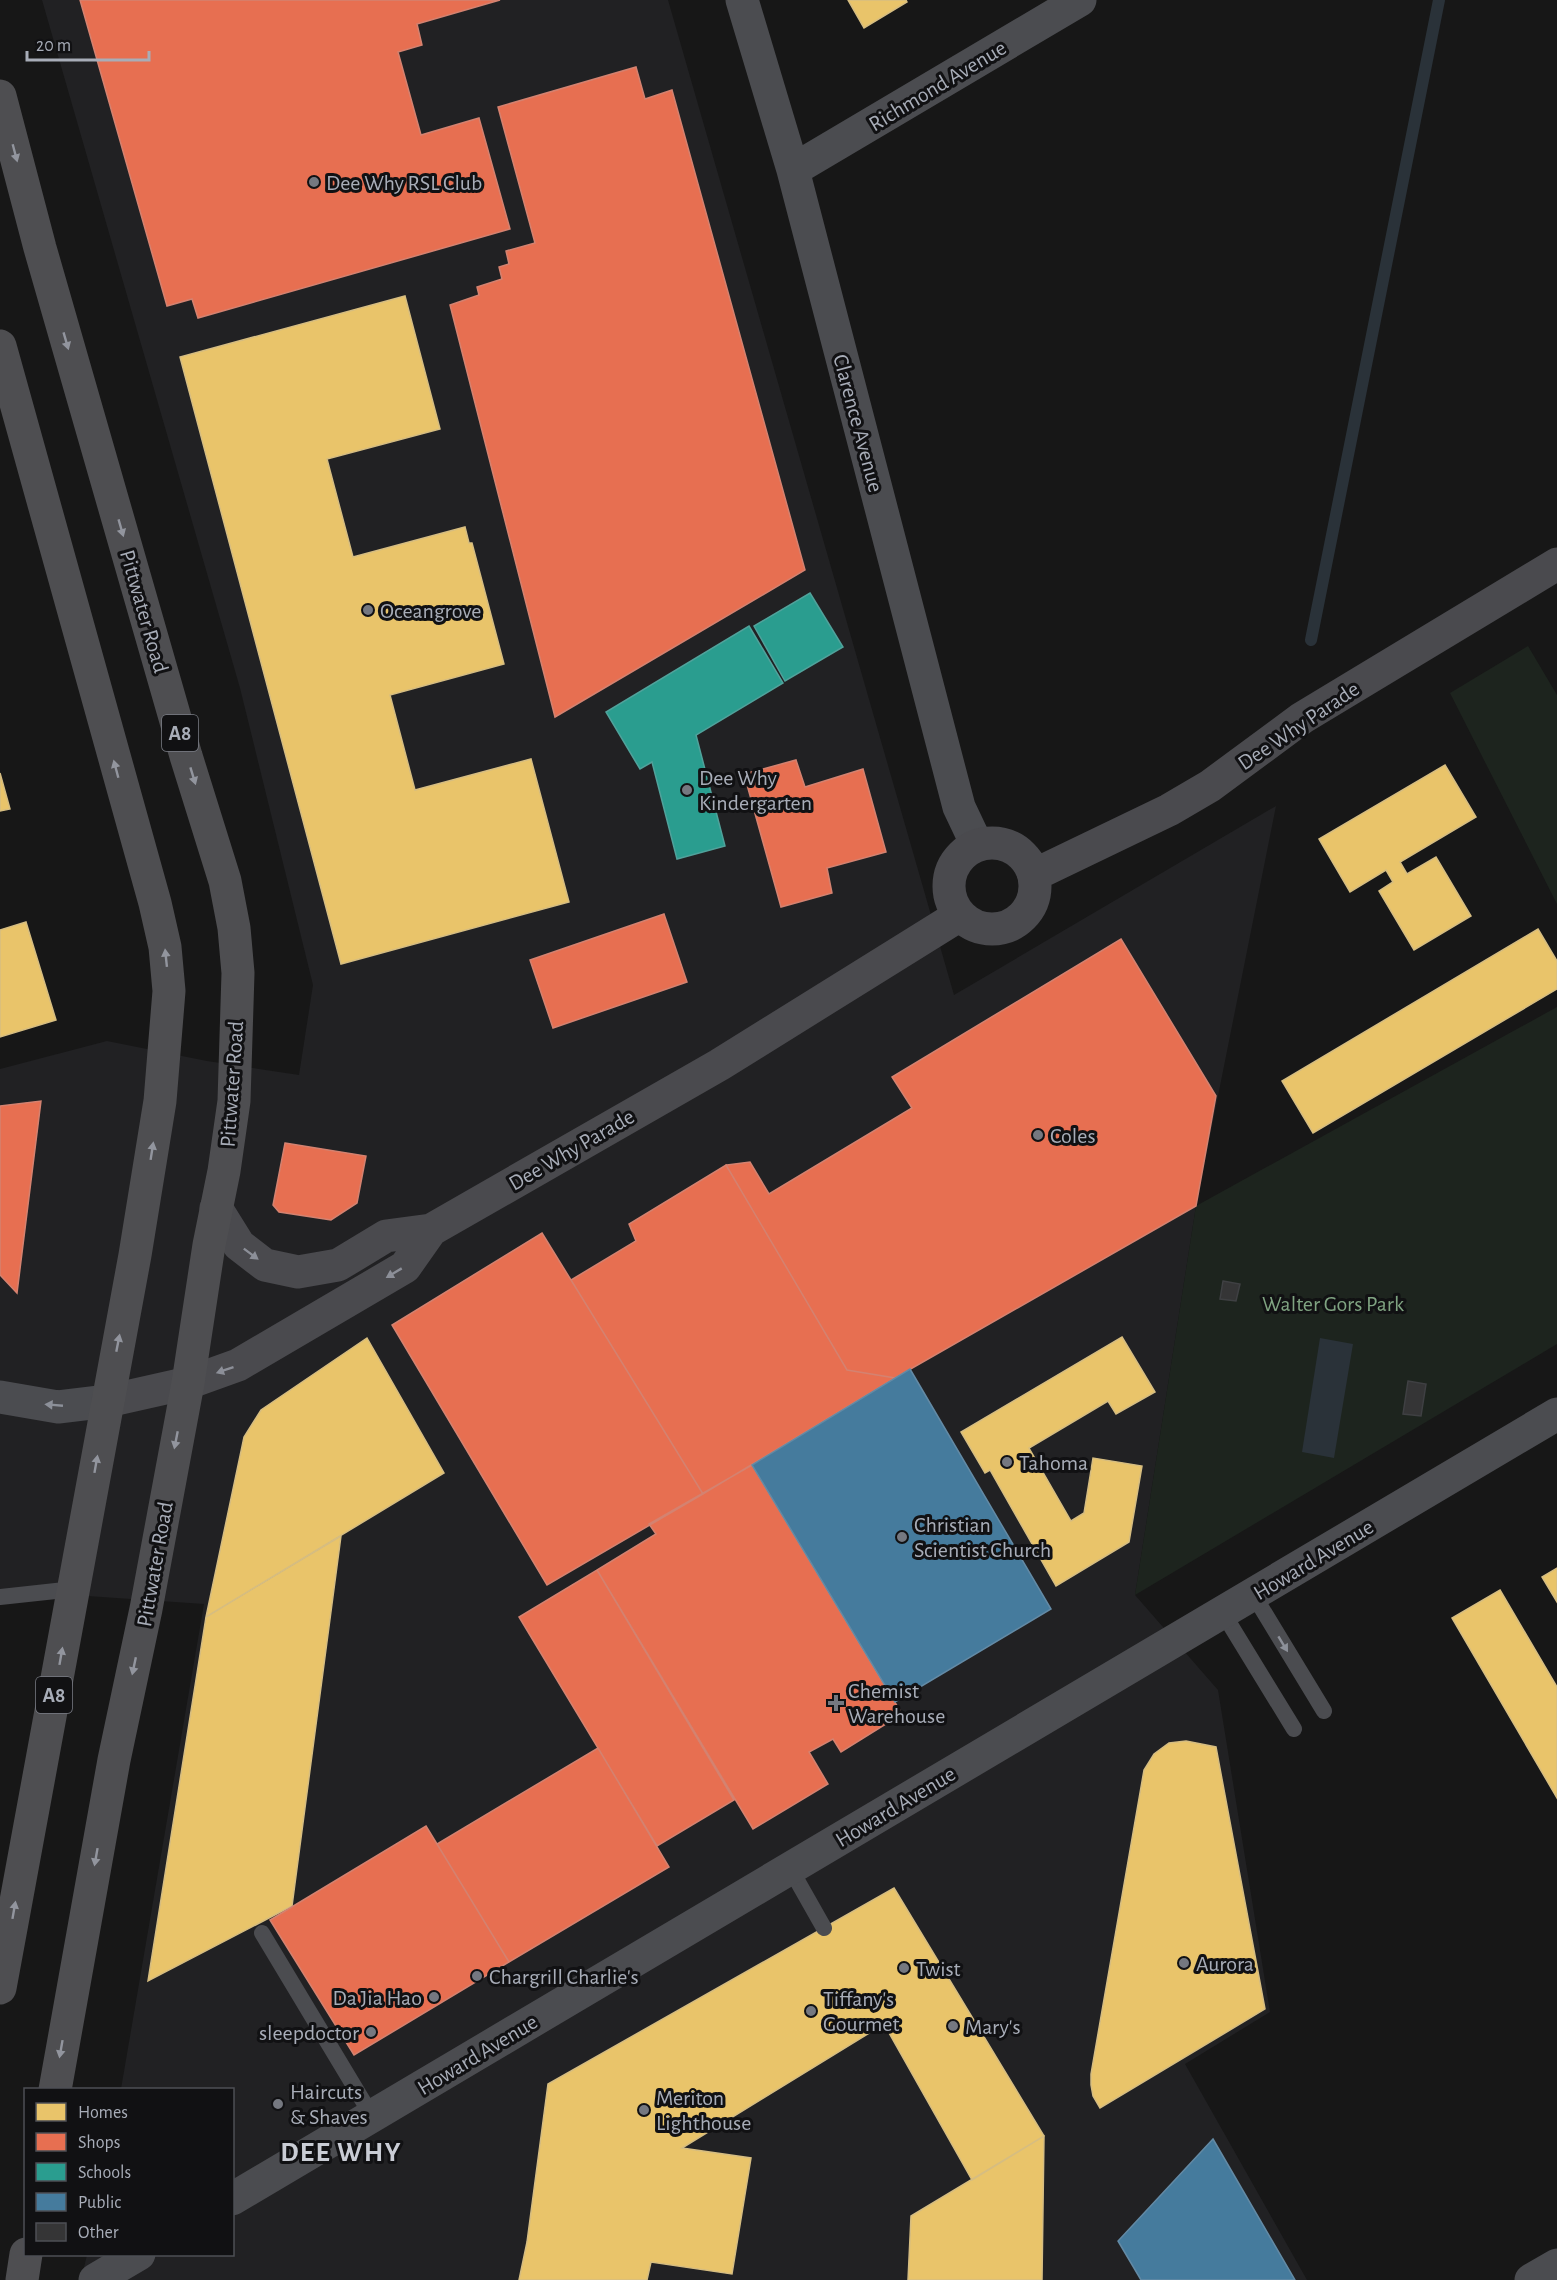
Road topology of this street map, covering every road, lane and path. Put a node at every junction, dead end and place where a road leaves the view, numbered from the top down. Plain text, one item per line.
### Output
1 (742, 0) edge
2 (1080, 0) edge
3 (0, 96) edge
4 (793, 170) junction
5 (0, 346) edge
6 (1557, 564) edge
7 (977, 845) junction
8 (1034, 875) junction
9 (960, 915) junction
10 (216, 1208) junction
11 (432, 1230) junction
12 (188, 1383) junction
13 (0, 1397) edge
14 (108, 1401) junction
15 (1557, 1414) edge
16 (74, 1589) junction
17 (1253, 1594) junction
18 (0, 1597) edge
19 (1223, 1613) junction
20 (1324, 1711) dead end
21 (1294, 1729) dead end
22 (790, 1868) junction
23 (824, 1928) dead end
24 (262, 1933) dead end
25 (0, 1988) edge
26 (55, 2088) edge
27 (372, 2116) junction
28 (234, 2198) edge
29 (26, 2256) edge
30 (136, 2256) edge
31 (1557, 2265) edge
32 (22, 2280) edge
33 (95, 2280) edge
34 (1531, 2280) edge

1 - 4 street, Clarence Avenue
2 - 4 street, Richmond Avenue
3 -> 10 highway, Pittwater Road / A8
4 - 7 street, Clarence Avenue
14 -> 5 highway, A8
6 - 8 main road, Dee Why Parade
7 - 8 main road
7 - 9 main road
8 - 9 main road
9 - 11 main road, Dee Why Parade
10 -> 11 main road
10 - 12 highway, Pittwater Road / A8
11 -> 12 main road, Dee Why Parade
12 - 14 main road, Dee Why Parade
12 -> 26 highway, Pittwater Road / A8
14 -> 13 street
16 -> 14 highway, A8
15 - 17 street, Howard Avenue
16 - 18 lane
25 -> 16 highway, A8
17 - 19 street, Howard Avenue
17 -> 20 lane
19 - 21 lane
19 - 22 street, Howard Avenue
22 - 23 lane
22 - 27 street, Howard Avenue
24 - 27 lane
27 - 28 street, Howard Avenue
29 - 32 highway
30 - 33 street
31 - 34 street

